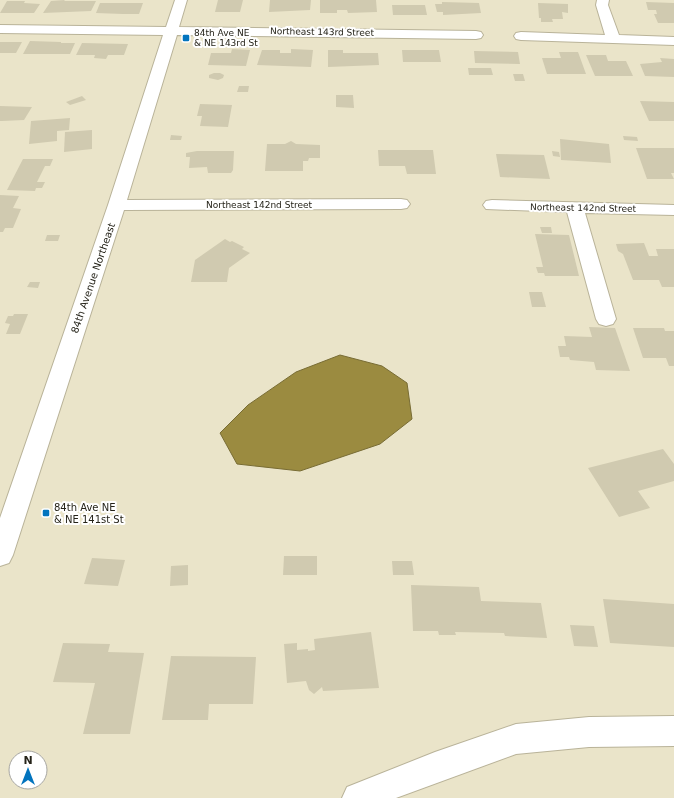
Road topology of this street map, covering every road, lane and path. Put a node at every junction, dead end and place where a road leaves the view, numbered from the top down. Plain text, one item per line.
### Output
1 (181, 0) edge
2 (603, 0) edge
3 (0, 28) edge
4 (172, 30) junction
5 (476, 35) dead end
6 (520, 36) dead end
7 (614, 40) junction
8 (674, 41) edge
9 (401, 204) dead end
10 (117, 205) junction
11 (492, 205) dead end
12 (575, 209) junction
13 (674, 210) edge
14 (606, 319) dead end
15 (0, 555) edge
16 (674, 731) edge
17 (390, 792) edge
18 (358, 798) edge

1 - 4 street, 84th Avenue Northeast
2 - 7 street
3 - 4 street, Northeast 143rd Street
4 - 5 street, Northeast 143rd Street
4 - 10 street, 84th Avenue Northeast
6 - 7 street
7 - 8 street
9 - 10 street, Northeast 142nd Street
10 - 15 street, 84th Avenue Northeast
11 - 12 street, Northeast 142nd Street
12 - 13 street, Northeast 142nd Street
12 - 14 street
16 - 17 street
17 - 18 street

